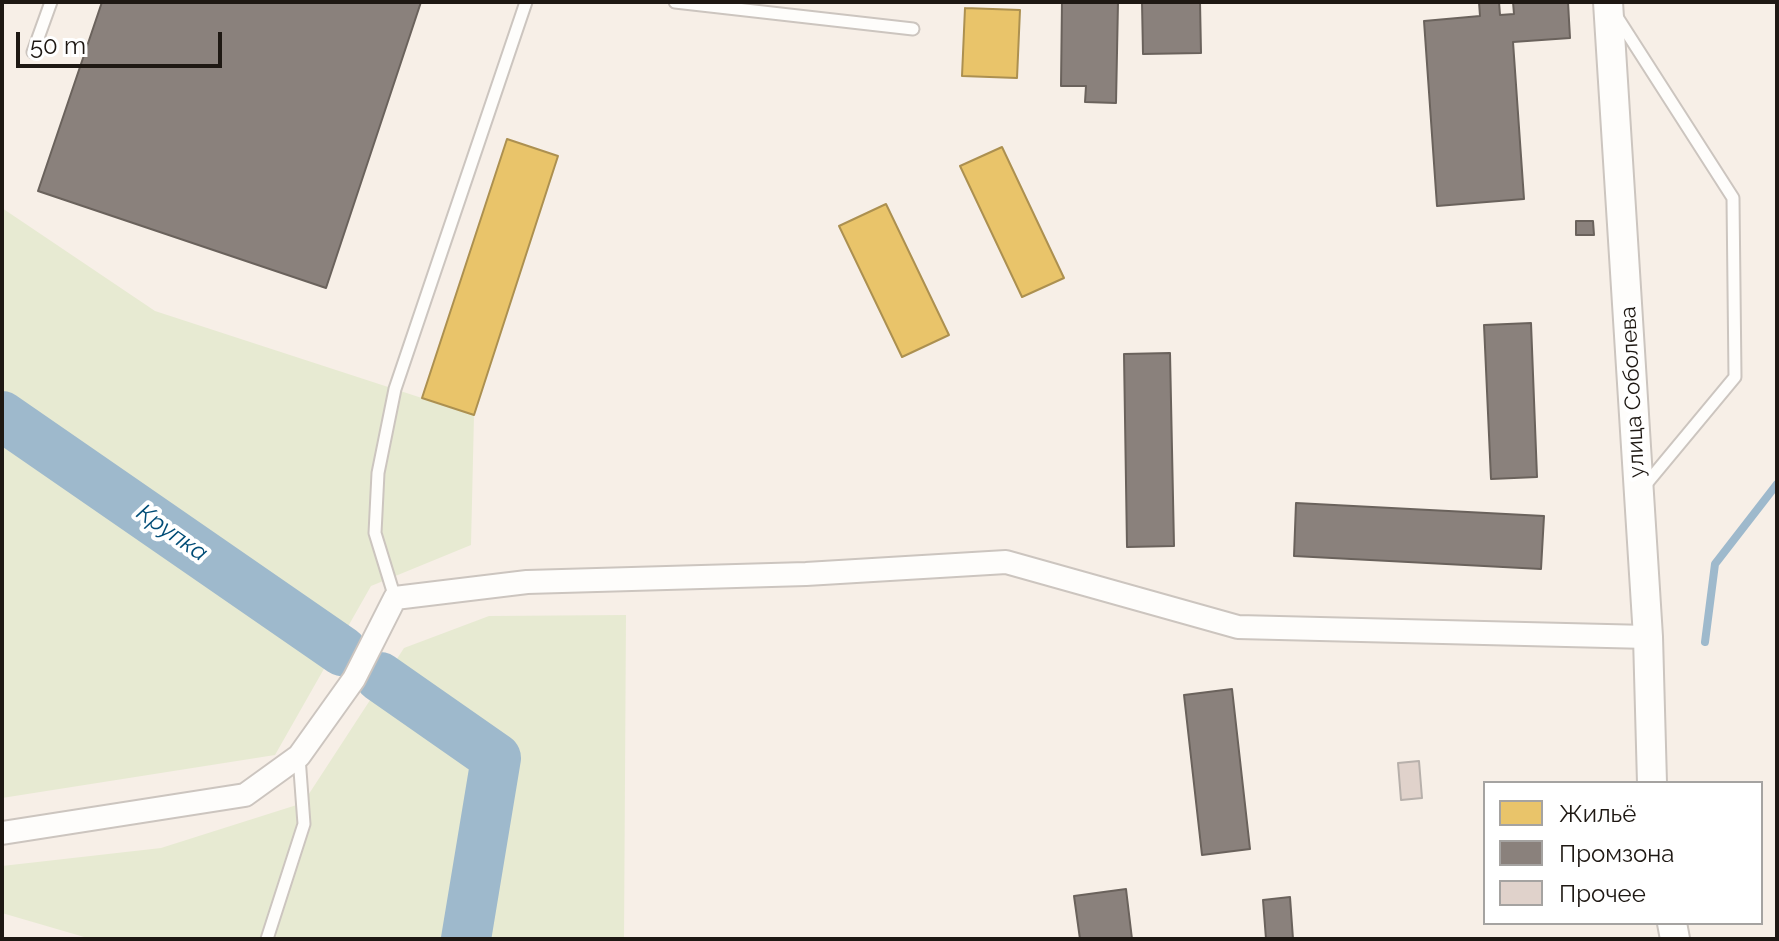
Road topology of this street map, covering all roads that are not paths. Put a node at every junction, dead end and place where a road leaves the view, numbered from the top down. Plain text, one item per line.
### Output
1 (51, 2) edge
2 (526, 2) edge
3 (675, 2) edge
4 (1608, 2) edge
5 (913, 29) dead end
6 (33, 52) dead end
7 (1639, 493) junction
8 (395, 598) junction
9 (1648, 637) junction
10 (299, 756) junction
11 (1652, 781) edge
12 (2, 833) edge
13 (267, 939) edge

1 - 6 lane
2 - 8 lane
3 - 5 lane
4 - 7 street, улица Соболева
4 - 7 lane
7 - 9 street, улица Соболева
8 - 9 street
8 - 10 street
9 - 11 street, улица Соболева
10 - 12 street
10 - 13 lane

